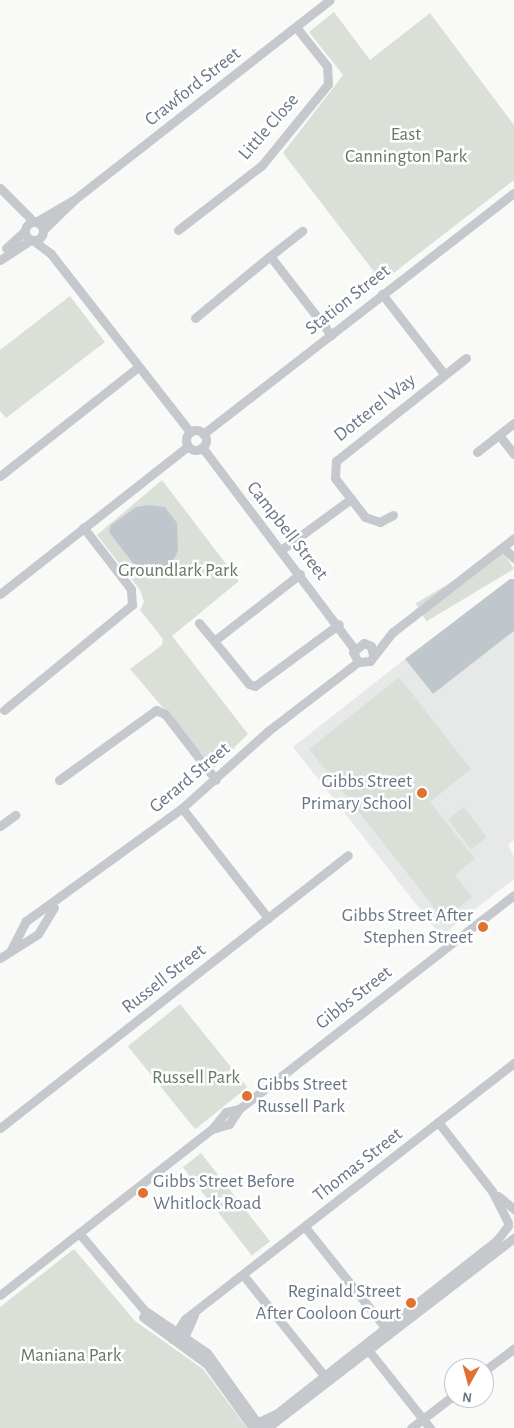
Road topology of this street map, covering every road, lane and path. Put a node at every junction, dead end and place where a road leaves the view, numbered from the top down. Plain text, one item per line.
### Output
1 (330, 0) edge
2 (296, 27) junction
3 (0, 188) edge
4 (514, 193) edge
5 (75, 199) junction
6 (16, 208) junction
7 (35, 222) junction
8 (178, 230) dead end
9 (24, 231) junction
10 (302, 231) dead end
11 (43, 232) junction
12 (32, 241) junction
13 (0, 253) edge
14 (51, 254) junction
15 (270, 256) junction
16 (0, 260) edge
17 (382, 294) junction
18 (195, 318) dead end
19 (331, 335) junction
20 (466, 358) dead end
21 (138, 367) junction
22 (444, 374) junction
23 (514, 423) edge
24 (190, 432) junction
25 (203, 434) junction
26 (499, 435) junction
27 (188, 446) junction
28 (202, 447) junction
29 (477, 452) dead end
30 (514, 454) edge
31 (0, 476) edge
32 (351, 499) junction
33 (393, 514) dead end
34 (83, 527) junction
35 (513, 541) edge
36 (504, 546) junction
37 (281, 550) junction
38 (514, 558) edge
39 (300, 574) junction
40 (0, 594) edge
41 (199, 623) dead end
42 (339, 624) junction
43 (392, 632) junction
44 (214, 641) junction
45 (359, 651) junction
46 (373, 655) junction
47 (4, 710) dead end
48 (59, 780) dead end
49 (216, 780) junction
50 (182, 808) junction
51 (15, 814) dead end
52 (0, 826) edge
53 (348, 855) dead end
54 (514, 895) edge
55 (61, 900) junction
56 (268, 918) junction
57 (10, 950) junction
58 (0, 958) edge
59 (514, 1063) edge
60 (438, 1122) junction
61 (0, 1128) edge
62 (492, 1191) junction
63 (514, 1209) edge
64 (510, 1221) edge
65 (305, 1227) junction
66 (79, 1233) junction
67 (514, 1237) edge
68 (243, 1275) junction
69 (0, 1295) edge
70 (388, 1331) junction
71 (178, 1338) junction
72 (366, 1348) junction
73 (514, 1348) edge
74 (494, 1363) edge
75 (327, 1379) junction
76 (444, 1403) edge
77 (423, 1419) junction
78 (256, 1426) edge
79 (267, 1428) edge
80 (411, 1428) edge
81 (430, 1428) edge

1 - 2 street, Crawford Street
2 - 5 street, Crawford Street
2 - 8 street, Little Close
3 - 6 street
4 - 17 street, Station Street
5 - 7 street, Crawford Street
5 - 11 street, Crawford Street
6 - 7 street
6 - 9 street
7 - 9 street, Crawford Street
7 - 11 street
9 - 12 street
9 - 13 street
10 - 15 street
11 - 12 street, Crawford Street
11 - 14 street
12 - 14 street
12 - 16 street
14 - 21 street
15 - 18 street
15 - 19 street
17 - 19 street, Station Street
17 - 22 street
19 - 25 street, Station Street
20 - 22 street, Dotterel Way
21 - 24 street
21 - 31 street
22 - 32 street, Dotterel Way
23 - 26 street
24 - 25 street
24 - 27 street
25 - 28 street
26 - 29 street
26 - 30 street
27 - 28 street
27 - 34 street
28 - 37 street, Campbell Street
32 - 33 street, Dotterel Way
32 - 37 street
34 - 40 street
34 - 47 street
35 - 36 street, Gerard Street
36 - 38 street
36 - 43 street, Gerard Street
37 - 39 street, Campbell Street
39 - 42 street, Campbell Street
39 - 44 street
41 - 44 street
42 - 44 street
42 - 45 street, Campbell Street
43 - 45 street, Gerard Street
43 - 46 street, Gerard Street
45 - 46 street
45 - 46 street
45 - 49 street, Gerard Street
48 - 49 street
49 - 50 street, Gerard Street
50 - 55 street, Gerard Street
50 - 56 street
51 - 52 street
53 - 56 street, Russell Street
54 - 66 street, Gibbs Street
55 - 57 street, Gerard Street
55 - 57 street, Gerard Street
56 - 61 street, Russell Street
57 - 58 street, Gerard Street
59 - 60 street, Thomas Street
60 - 62 street
60 - 65 street, Thomas Street
62 - 63 street
62 - 64 street
64 - 67 street
64 - 70 street
65 - 68 street, Thomas Street
65 - 70 street
66 - 69 street, Gibbs Street
66 - 71 street
67 - 70 street
68 - 71 street, Thomas Street
68 - 75 street
70 - 72 street
71 - 78 street
72 - 75 street
72 - 77 street
73 - 74 street
75 - 78 street
75 - 79 street
76 - 77 street
77 - 80 street
77 - 81 street

